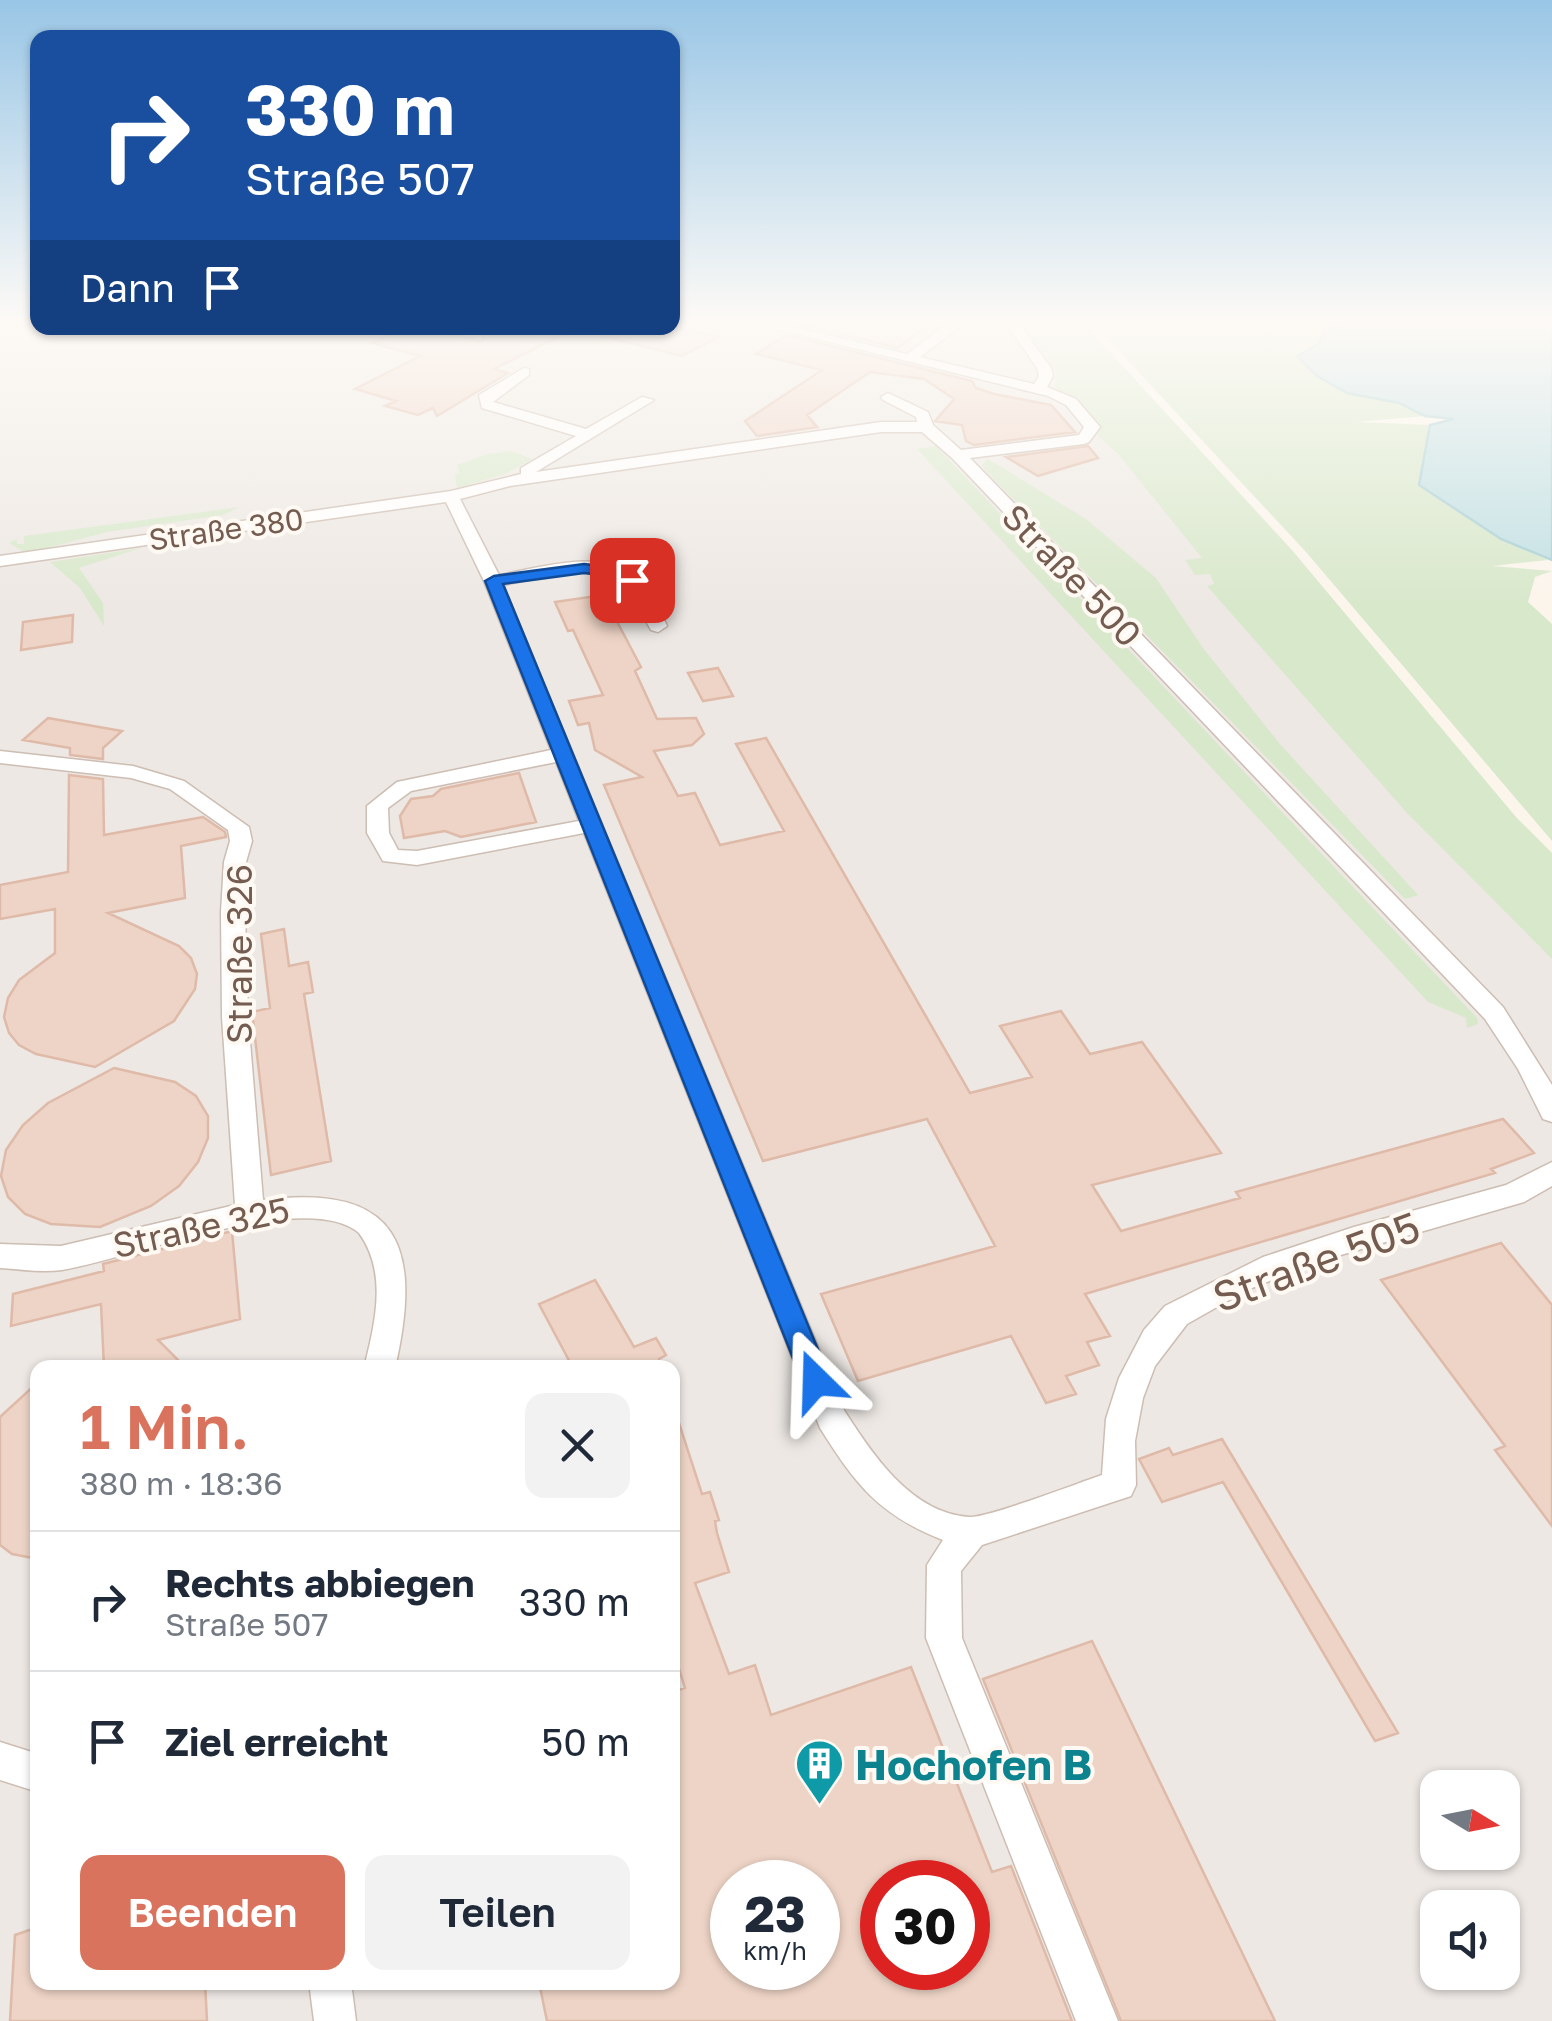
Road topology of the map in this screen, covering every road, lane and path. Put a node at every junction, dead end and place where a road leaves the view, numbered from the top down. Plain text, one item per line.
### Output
1 (528, 417) edge
2 (618, 417) edge
3 (923, 417) edge
4 (1083, 417) edge
5 (926, 427) junction
6 (588, 435) junction
7 (958, 455) junction
8 (510, 481) junction
9 (451, 496) junction
10 (0, 561) edge
11 (494, 581) junction
12 (658, 626) dead end
13 (564, 754) junction
14 (0, 758) edge
15 (593, 825) junction
16 (1552, 1112) edge
17 (1552, 1173) edge
18 (250, 1216) junction
19 (0, 1256) edge
20 (380, 1360) edge
21 (971, 1533) junction
22 (0, 1761) edge
23 (30, 1770) edge
24 (331, 1990) edge
25 (336, 2021) edge
26 (1097, 2021) edge

1 - 6 street
2 - 6 street
3 - 5 street, Straße 500
4 - 7 street
5 - 7 street, Straße 500
5 - 8 street
6 - 8 street
7 - 16 street, Straße 500
8 - 9 street
9 - 10 street, Straße 380
9 - 11 street
11 - 12 street
11 - 13 street
13 - 15 street
13 - 15 street
14 - 18 street, Straße 326
15 - 21 street
17 - 21 street, Straße 505
18 - 19 street, Straße 325
18 - 20 street, Straße 325
21 - 26 street
22 - 23 street
24 - 25 street

